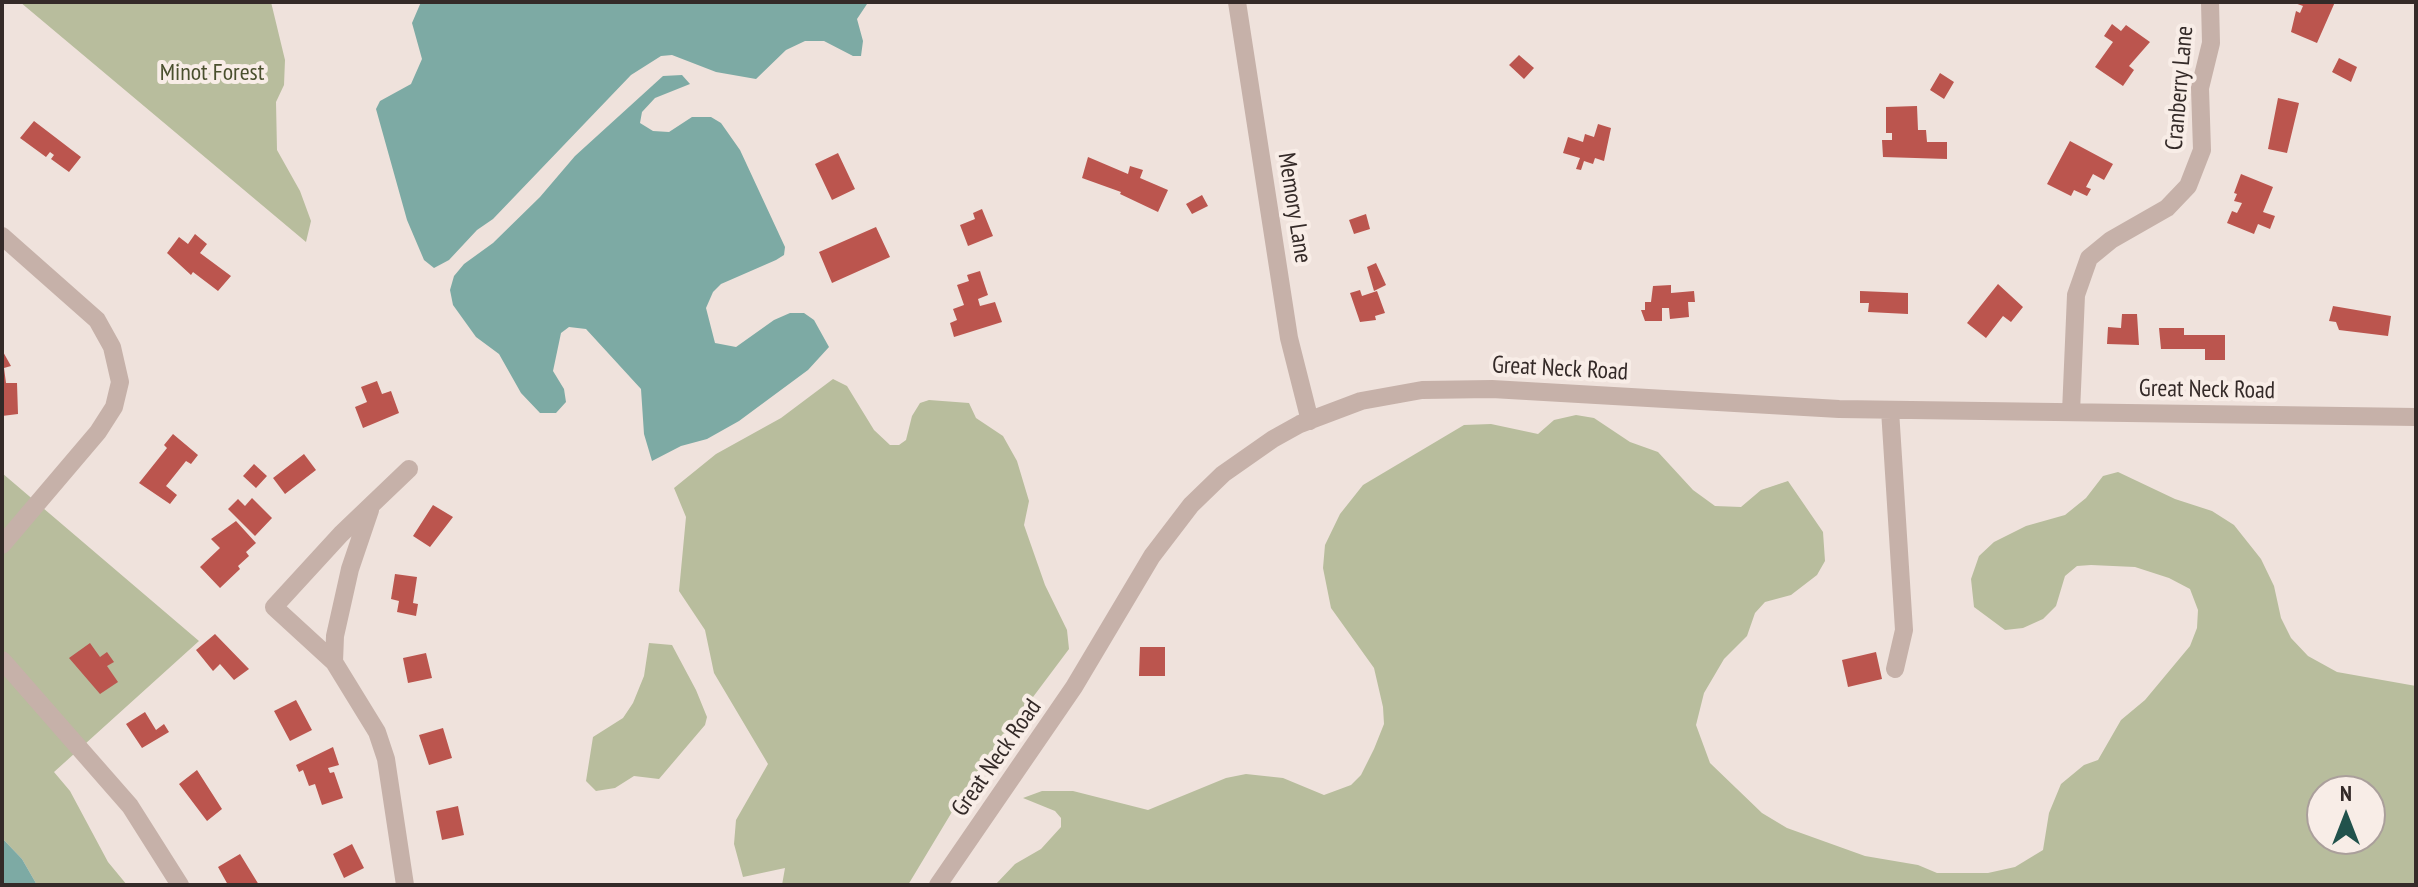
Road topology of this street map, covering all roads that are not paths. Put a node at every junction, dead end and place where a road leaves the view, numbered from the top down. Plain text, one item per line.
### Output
1 (1237, 2) edge
2 (2210, 2) edge
3 (2, 236) edge
4 (1890, 410) junction
5 (2071, 412) junction
6 (2416, 417) edge
7 (1310, 421) junction
8 (409, 469) dead end
9 (373, 504) junction
10 (2, 545) edge
11 (2, 660) edge
12 (334, 662) junction
13 (1895, 669) dead end
14 (180, 885) edge
15 (405, 885) edge
16 (938, 885) edge

1 - 7 street, Memory Lane
2 - 5 street, Cranberry Lane
3 - 10 street
4 - 5 street, Great Neck Road
4 - 7 street, Great Neck Road
4 - 13 street
5 - 6 street, Great Neck Road
7 - 16 street, Great Neck Road
8 - 9 street
9 - 12 street
9 - 12 street
11 - 14 street
12 - 15 street

